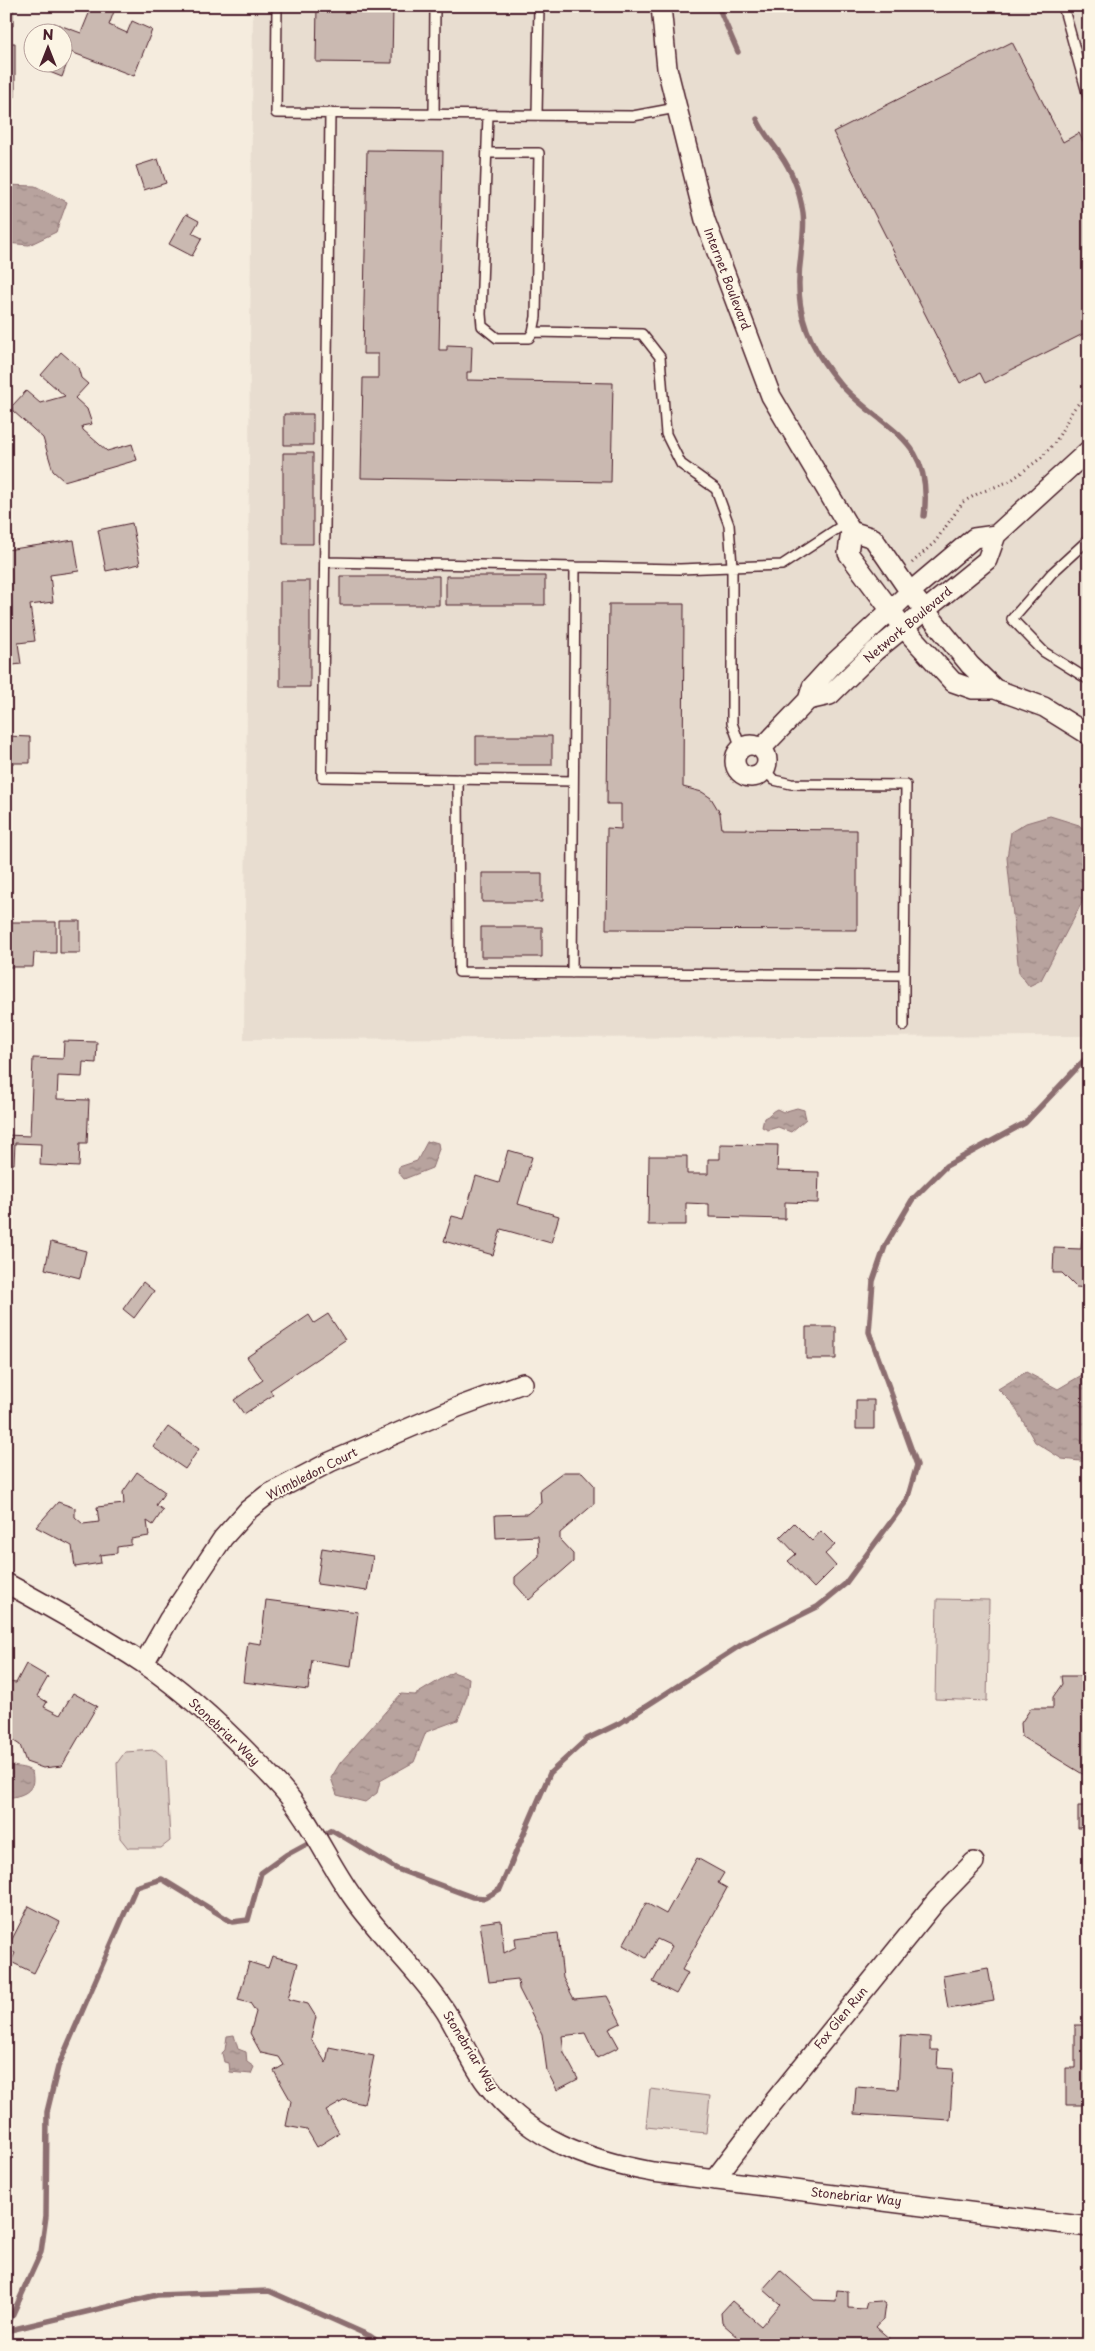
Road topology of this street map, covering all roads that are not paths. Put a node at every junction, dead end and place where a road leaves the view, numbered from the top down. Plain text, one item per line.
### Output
1 (277, 6) edge
2 (435, 6) edge
3 (539, 6) edge
4 (661, 6) edge
5 (1063, 6) edge
6 (1089, 100) edge
7 (676, 108) junction
8 (330, 113) junction
9 (434, 114) junction
10 (488, 115) junction
11 (536, 115) junction
12 (487, 152) junction
13 (533, 332) junction
14 (1089, 450) edge
15 (849, 527) junction
16 (996, 535) junction
17 (1089, 539) edge
18 (325, 562) junction
19 (732, 566) junction
20 (575, 567) junction
21 (905, 584) junction
22 (925, 609) junction
23 (891, 610) junction
24 (904, 628) junction
25 (1089, 680) edge
26 (995, 689) junction
27 (808, 700) junction
28 (1089, 735) edge
29 (741, 748) junction
30 (761, 749) junction
31 (764, 769) junction
32 (458, 779) junction
33 (573, 781) junction
34 (572, 973) junction
35 (904, 975) junction
36 (904, 1026) dead end
37 (522, 1383) dead end
38 (6, 1583) edge
39 (144, 1664) junction
40 (974, 1862) dead end
41 (714, 2180) junction
42 (1089, 2227) edge

1 - 8 lane
2 - 9 lane
3 - 11 lane
4 - 7 street, Internet Boulevard
5 - 6 lane
7 - 11 lane
7 - 15 street, Internet Boulevard
8 - 9 lane
8 - 18 lane
9 - 10 lane
10 - 11 lane
10 - 12 lane
12 - 13 lane
12 - 13 lane
13 - 19 lane
14 - 16 street, Network Boulevard
15 - 19 lane
15 - 21 street
15 - 23 street
16 - 21 street, Network Boulevard
16 - 22 street, Network Boulevard
17 - 25 lane
18 - 20 lane
18 - 32 lane
19 - 20 lane
19 - 29 lane
20 - 33 lane
21 - 22 street
21 - 23 street, Network Boulevard
22 - 24 street, Network Boulevard
22 - 26 street
23 - 24 street
23 - 27 street, Network Boulevard
24 - 26 street
24 - 27 street, Network Boulevard
26 - 28 street
27 - 30 street, Network Boulevard
29 - 30 street
29 - 31 street
30 - 31 street
31 - 35 lane
32 - 33 lane
32 - 34 lane
33 - 34 lane
34 - 35 lane
35 - 36 lane
37 - 39 street, Wimbledon Court
38 - 39 street, Stonebriar Way
39 - 41 street, Stonebriar Way
40 - 41 street, Fox Glen Run
41 - 42 street, Stonebriar Way

